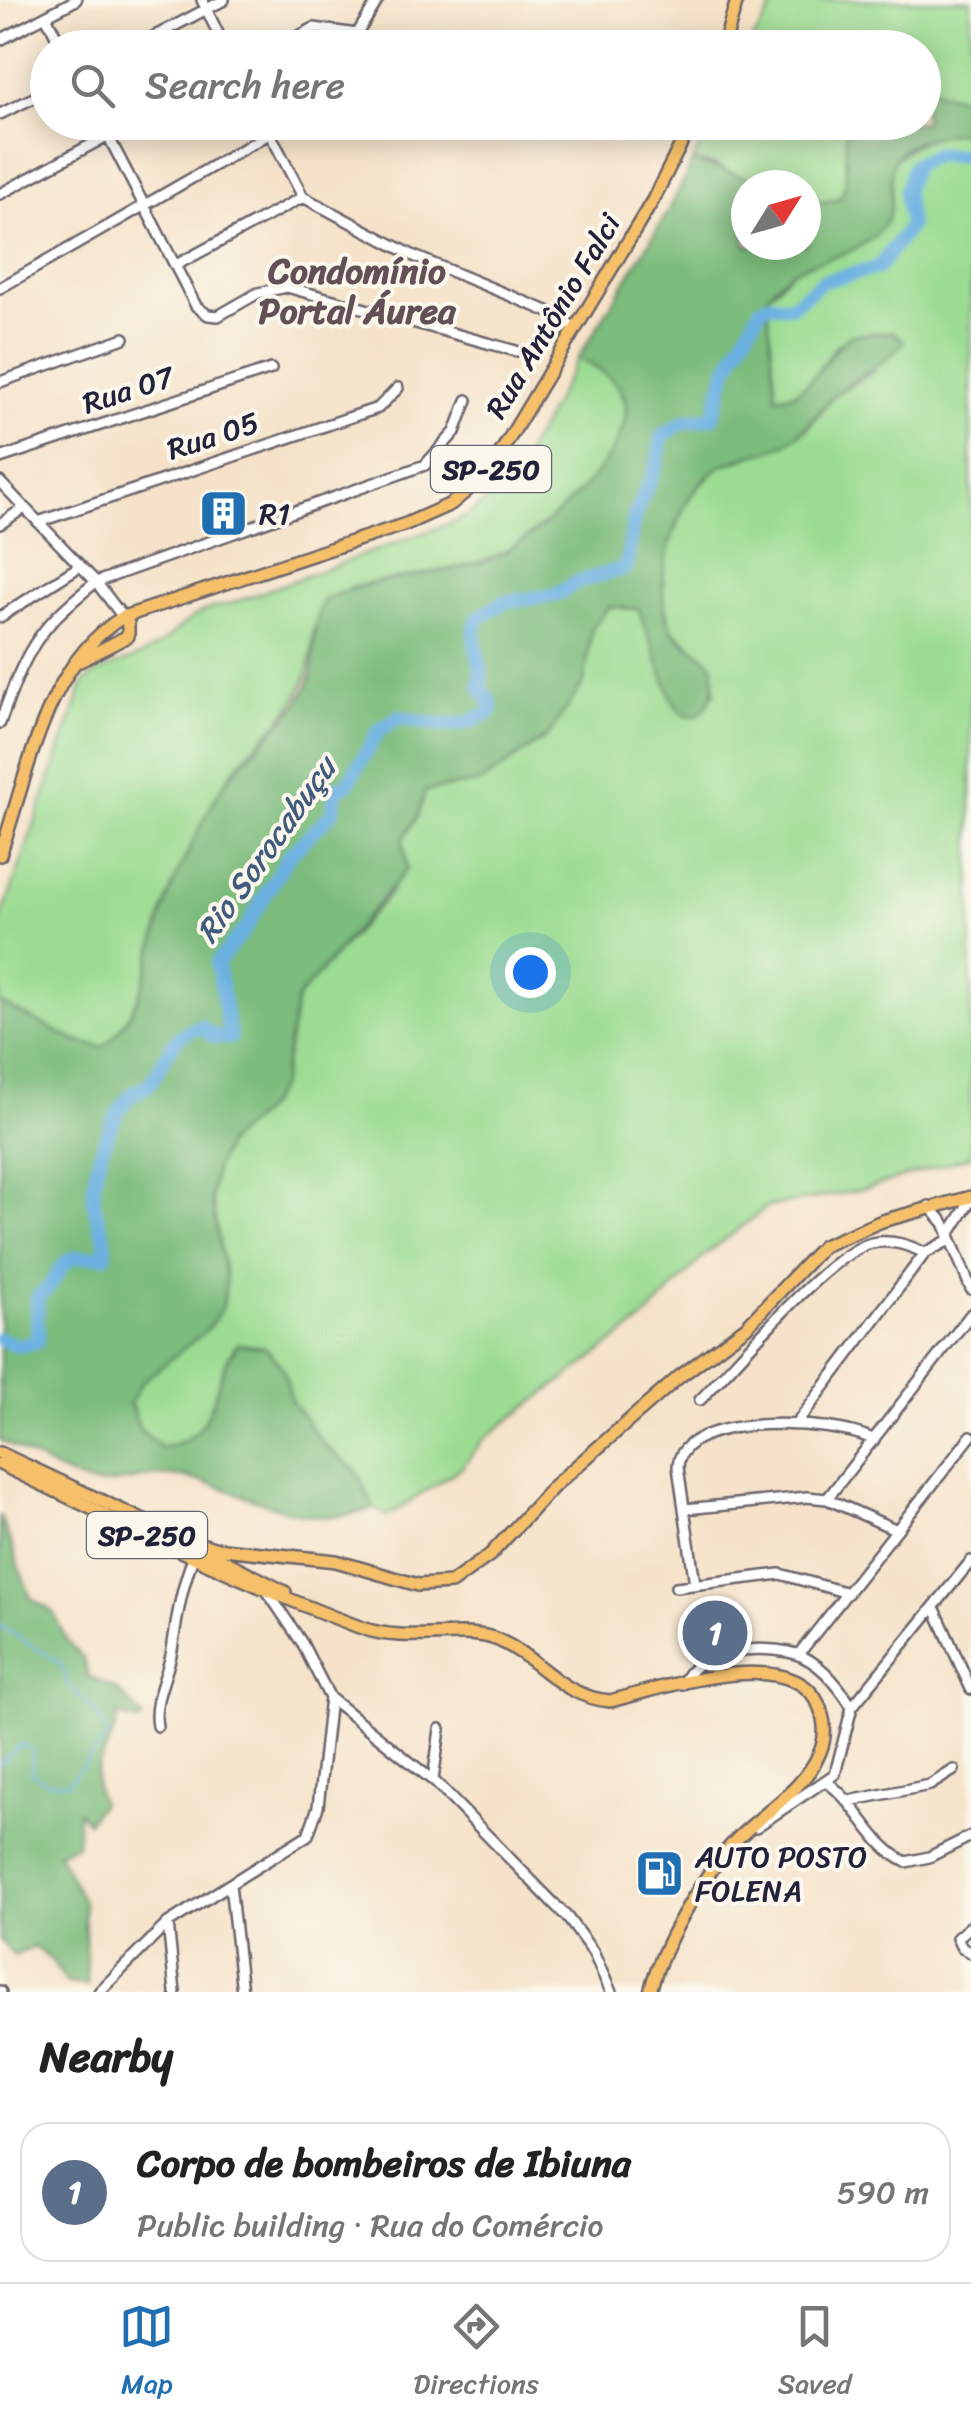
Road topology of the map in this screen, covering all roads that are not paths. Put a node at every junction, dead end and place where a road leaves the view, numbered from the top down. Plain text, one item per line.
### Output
1 (76, 0) edge
2 (224, 0) edge
3 (378, 0) edge
4 (737, 0) edge
5 (204, 5) edge
6 (46, 16) junction
7 (53, 30) edge
8 (162, 30) edge
9 (216, 30) edge
10 (359, 30) edge
11 (728, 30) edge
12 (0, 40) edge
13 (30, 100) edge
14 (0, 114) edge
15 (101, 140) edge
16 (110, 140) edge
17 (257, 140) edge
18 (274, 140) edge
19 (683, 140) edge
20 (0, 194) edge
21 (303, 198) junction
22 (142, 203) junction
23 (176, 265) junction
24 (0, 288) edge
25 (575, 328) junction
26 (124, 338) dead end
27 (516, 352) dead end
28 (272, 369) dead end
29 (0, 382) edge
30 (398, 388) dead end
31 (468, 400) dead end
32 (0, 458) edge
33 (0, 482) edge
34 (24, 508) junction
35 (38, 522) junction
36 (0, 524) edge
37 (80, 566) junction
38 (96, 582) junction
39 (0, 616) edge
40 (123, 617) junction
41 (62, 682) junction
42 (0, 723) edge
43 (0, 855) edge
44 (971, 1198) edge
45 (929, 1206) junction
46 (948, 1238) junction
47 (925, 1253) junction
48 (971, 1290) edge
49 (971, 1314) edge
50 (700, 1400) dead end
51 (797, 1423) junction
52 (971, 1436) edge
53 (874, 1440) junction
54 (0, 1452) edge
55 (0, 1464) edge
56 (827, 1499) junction
57 (685, 1509) junction
58 (135, 1529) junction
59 (897, 1530) junction
60 (171, 1534) junction
61 (256, 1552) junction
62 (217, 1557) junction
63 (193, 1558) junction
64 (971, 1561) edge
65 (695, 1584) junction
66 (676, 1587) dead end
67 (267, 1592) junction
68 (848, 1593) junction
69 (297, 1599) junction
70 (934, 1606) junction
71 (798, 1654) junction
72 (683, 1684) junction
73 (971, 1689) edge
74 (330, 1698) junction
75 (852, 1706) junction
76 (157, 1726) dead end
77 (440, 1729) dead end
78 (954, 1770) dead end
79 (434, 1780) junction
80 (828, 1783) junction
81 (849, 1800) junction
82 (971, 1836) edge
83 (737, 1840) junction
84 (230, 1884) junction
85 (168, 1923) junction
86 (971, 1926) edge
87 (971, 1953) edge
88 (99, 1992) edge
89 (175, 1992) edge
90 (242, 1992) edge
91 (611, 1992) edge
92 (650, 1992) edge

1 - 6 street
2 - 5 street
3 - 10 street
4 - 11 main road
5 - 8 street
5 - 9 street
6 - 7 street
6 - 12 street
13 - 14 street
15 - 20 street
16 - 22 street
17 - 22 street
18 - 21 street
19 - 25 main road, Rua Antônio Falci / SP-250
21 - 23 street
21 - 25 street
22 - 23 street
22 - 24 street
23 - 27 street
25 - 40 main road, Rua Antônio Falci / SP-250
26 - 29 street
28 - 32 street, Rua 07
30 - 35 street, Rua 05
31 - 38 street
33 - 34 street
34 - 35 street
34 - 36 street
35 - 37 street
37 - 38 street
37 - 39 street
38 - 40 street
38 - 42 street
40 - 41 main road, Rua Antônio Falci / SP-250
40 - 41 main road
41 - 43 main road, Rua Antônio Falci / SP-250
44 - 45 main road
44 - 46 street
45 - 46 street
45 - 61 main road
46 - 47 street
46 - 48 street
47 - 50 street
47 - 51 street
49 - 53 street
51 - 53 street
51 - 57 street
52 - 59 street
53 - 56 street
54 - 60 main road, SP-250
55 - 58 main road, SP-250
56 - 57 street
56 - 59 street
57 - 65 street
58 - 62 main road
58 - 63 main road, SP-250
59 - 68 street
60 - 61 main road
60 - 62 main road, SP-250
61 - 62 main road
62 - 69 main road, SP-250
63 - 67 main road, SP-250
63 - 76 street
64 - 70 street
65 - 66 street
65 - 68 street
67 - 69 main road, SP-250
67 - 74 street
68 - 71 street
69 - 72 main road, SP-250
70 - 73 street
70 - 75 street
71 - 72 street
71 - 75 street
72 - 83 main road, SP-250
74 - 79 street
74 - 84 street
75 - 80 street
77 - 79 street
78 - 81 street
79 - 91 street
80 - 81 street
80 - 83 street
81 - 82 street
83 - 92 main road, SP-250
84 - 85 street
84 - 90 street
85 - 88 street
85 - 89 street
86 - 87 street

